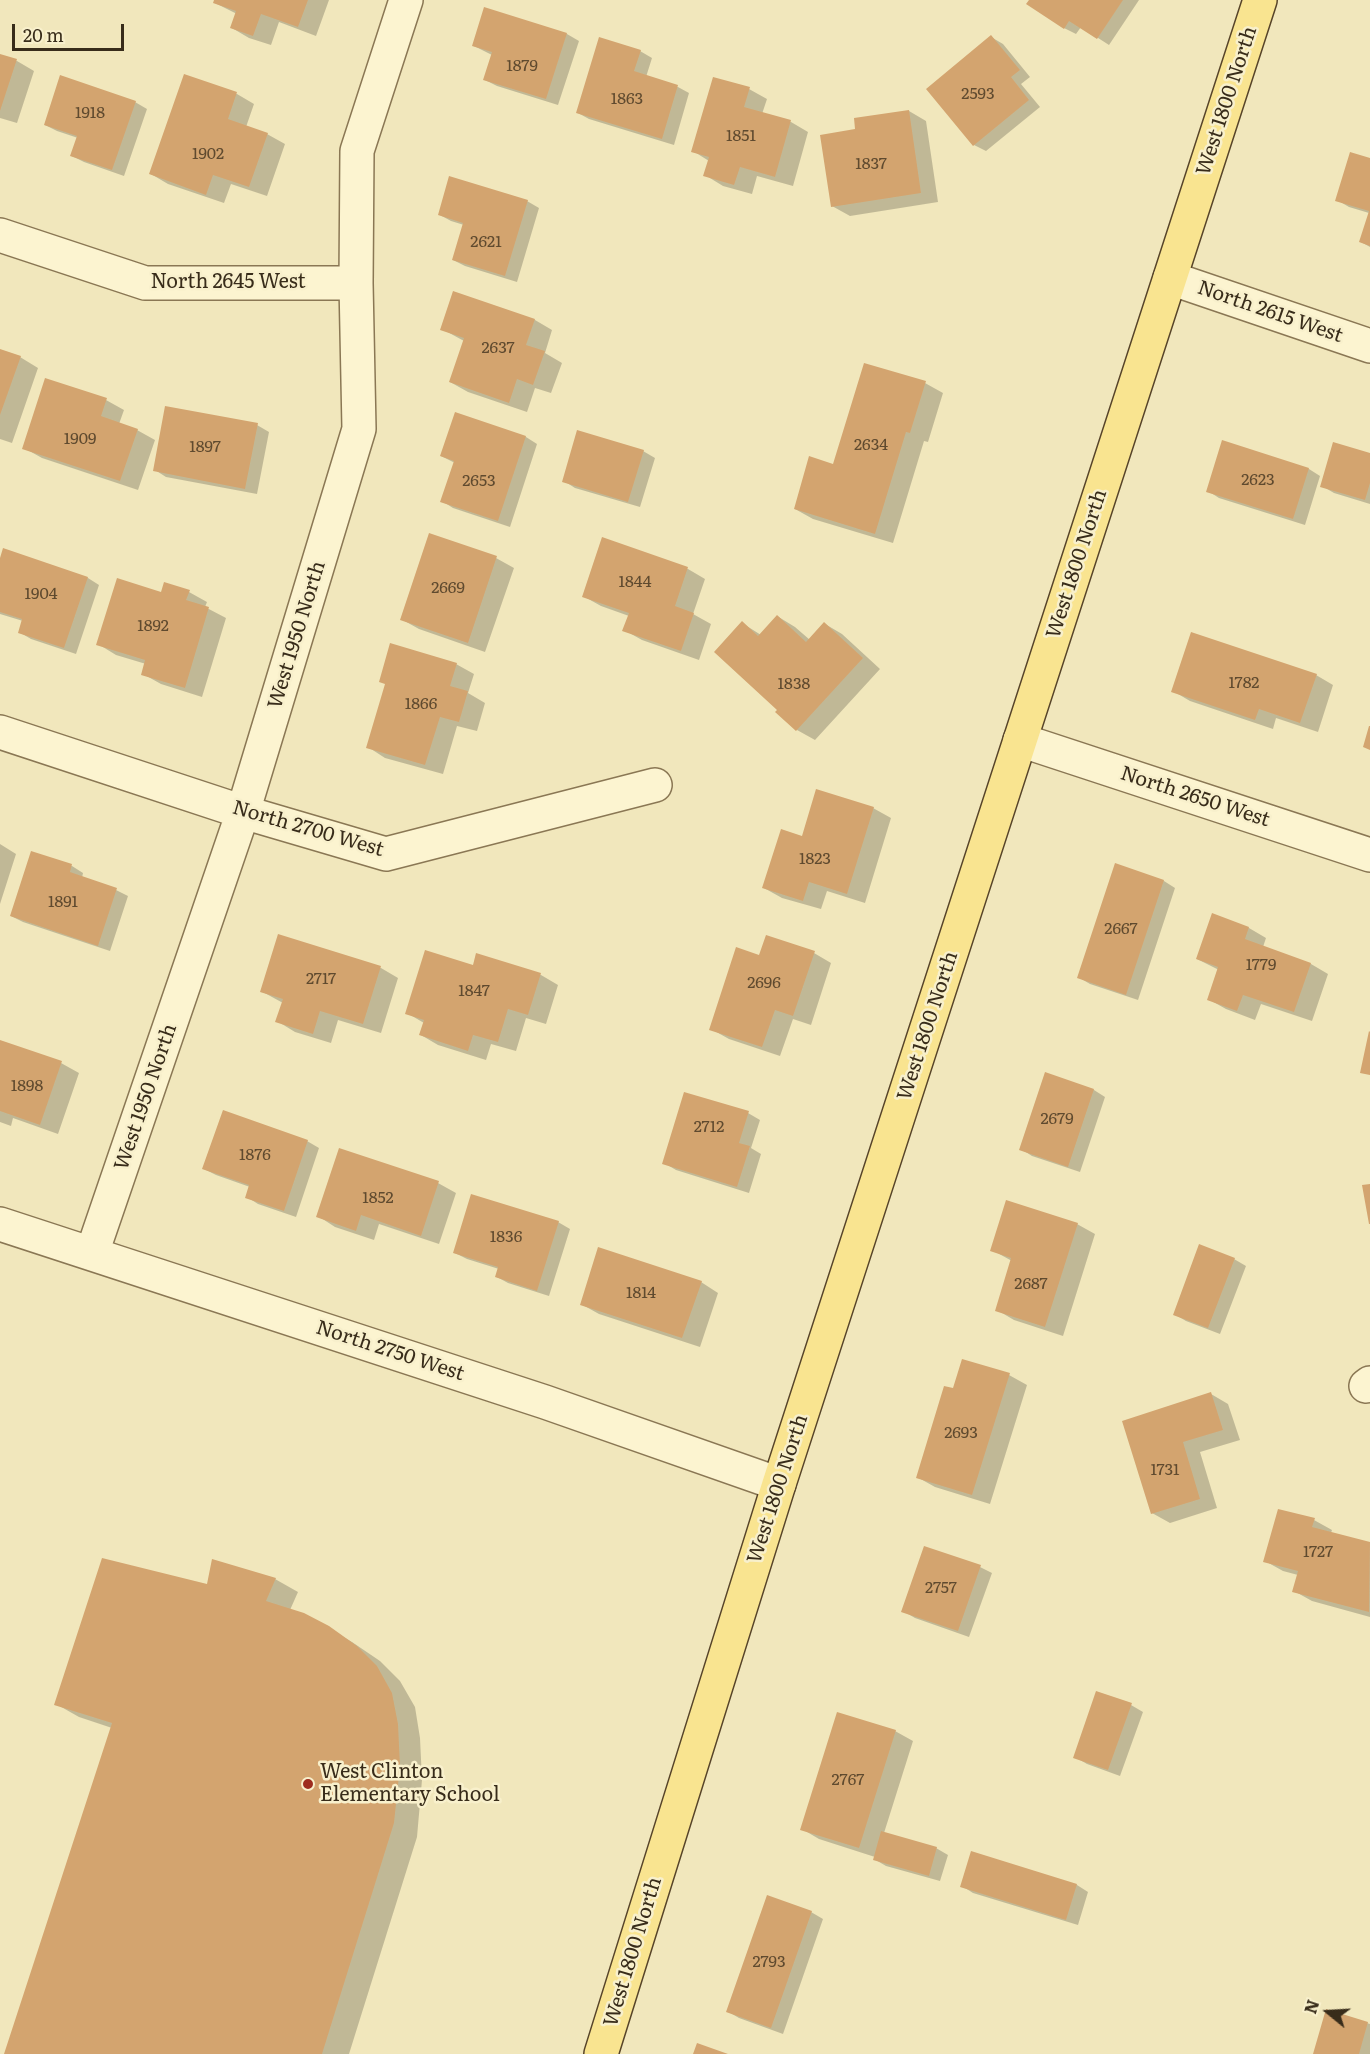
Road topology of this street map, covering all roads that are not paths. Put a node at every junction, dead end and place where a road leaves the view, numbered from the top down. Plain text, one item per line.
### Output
1 (406, 0) edge
2 (1260, 0) edge
3 (0, 235) edge
4 (1170, 278) junction
5 (356, 283) junction
6 (1370, 346) edge
7 (0, 732) edge
8 (1020, 740) junction
9 (655, 784) dead end
10 (243, 812) junction
11 (1370, 855) edge
12 (0, 1224) edge
13 (92, 1253) junction
14 (779, 1484) junction
15 (601, 2054) edge

1 - 5 street, West 1950 North
2 - 4 main road, West 1800 North
3 - 5 street, North 2645 West
4 - 6 street, North 2615 West
4 - 8 main road, West 1800 North
5 - 10 street, West 1950 North
7 - 10 street, North 2700 West
8 - 11 street, North 2650 West
8 - 14 main road, West 1800 North
9 - 10 street, North 2700 West
10 - 13 street, West 1950 North
12 - 13 street, North 2750 West
13 - 14 street, North 2750 West
14 - 15 main road, West 1800 North

